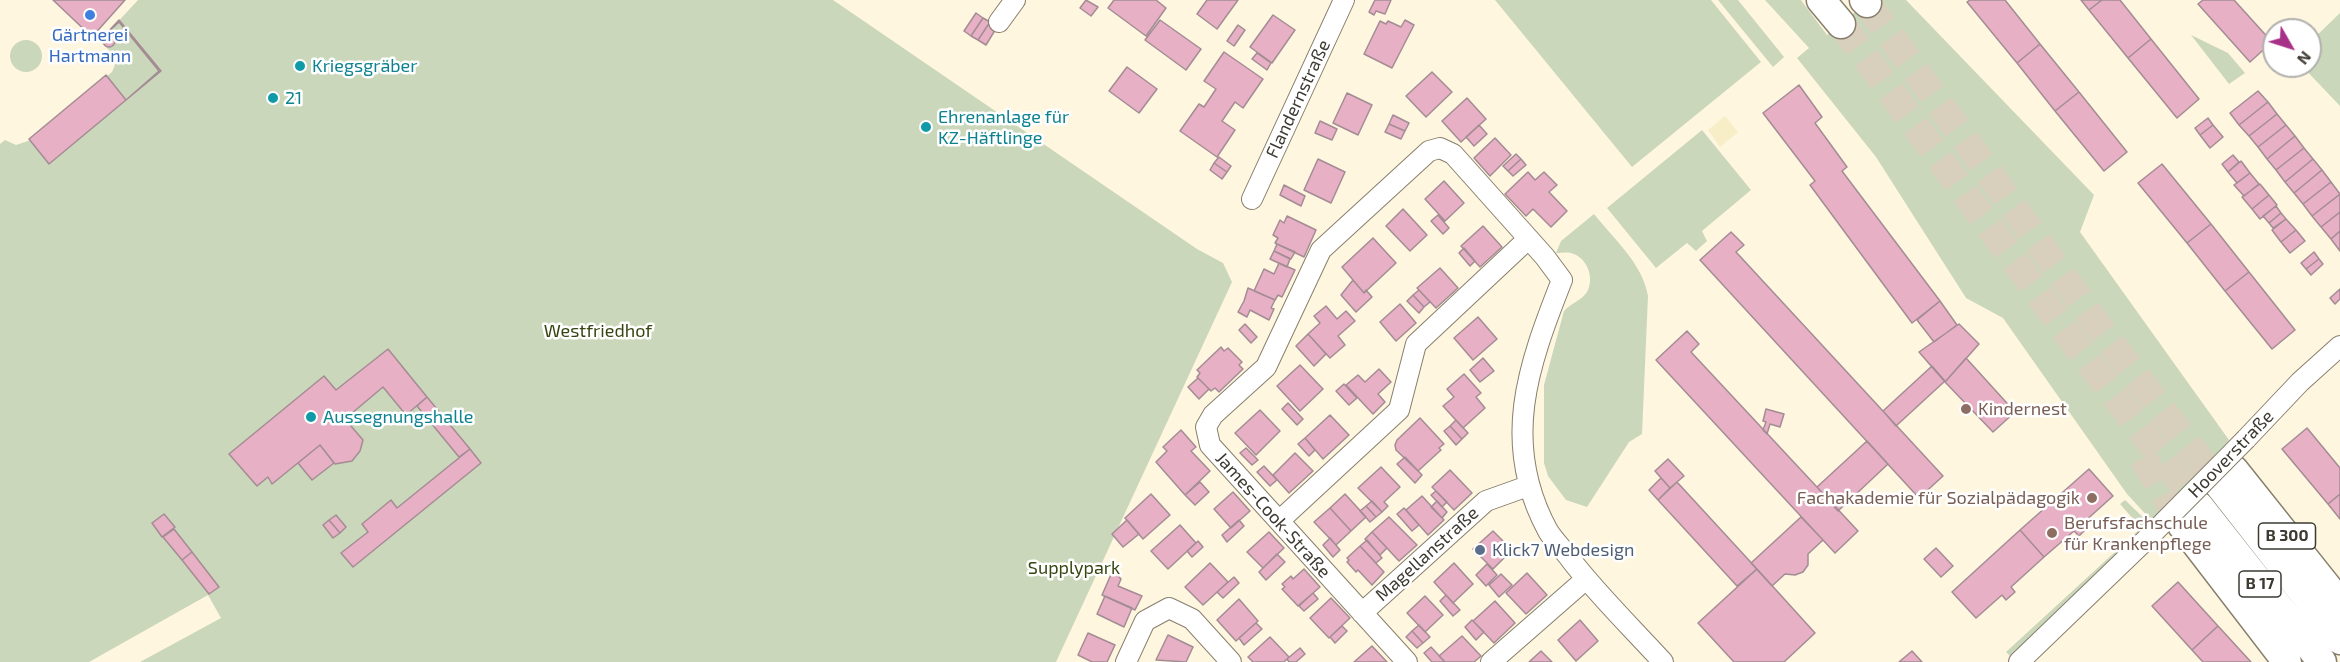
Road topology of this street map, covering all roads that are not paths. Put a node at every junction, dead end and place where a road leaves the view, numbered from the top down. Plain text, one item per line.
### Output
1 (1015, 0) edge
2 (1344, 0) edge
3 (1821, 0) edge
4 (999, 21) dead end
5 (1841, 24) tunnel mouth
6 (1252, 199) dead end
7 (1528, 239) junction
8 (2340, 346) edge
9 (2227, 478) joint
10 (1528, 486) junction
11 (1279, 521) junction
12 (1586, 579) junction
13 (2340, 603) edge
14 (1362, 613) junction
15 (2340, 640) edge
16 (1126, 662) edge
17 (1231, 662) edge
18 (1407, 662) edge
19 (1491, 662) edge
20 (1663, 662) edge
21 (2019, 662) edge
22 (2287, 662) edge
23 (2322, 662) edge

1 - 4 street
2 - 6 street, Flandernstraße
3 - 5 highway
7 - 10 street, James-Cook-Straße
7 - 11 street
7 - 11 street, James-Cook-Straße
8 - 21 street, Hooverstraße, bridge
9 - 13 highway, B 300
9 - 15 highway, B 17
10 - 12 street
10 - 14 street, Magellanstraße
11 - 14 street, James-Cook-Straße
12 - 19 street
12 - 20 street
14 - 18 street, James-Cook-Straße
16 - 17 street
22 - 23 highway, B 17

